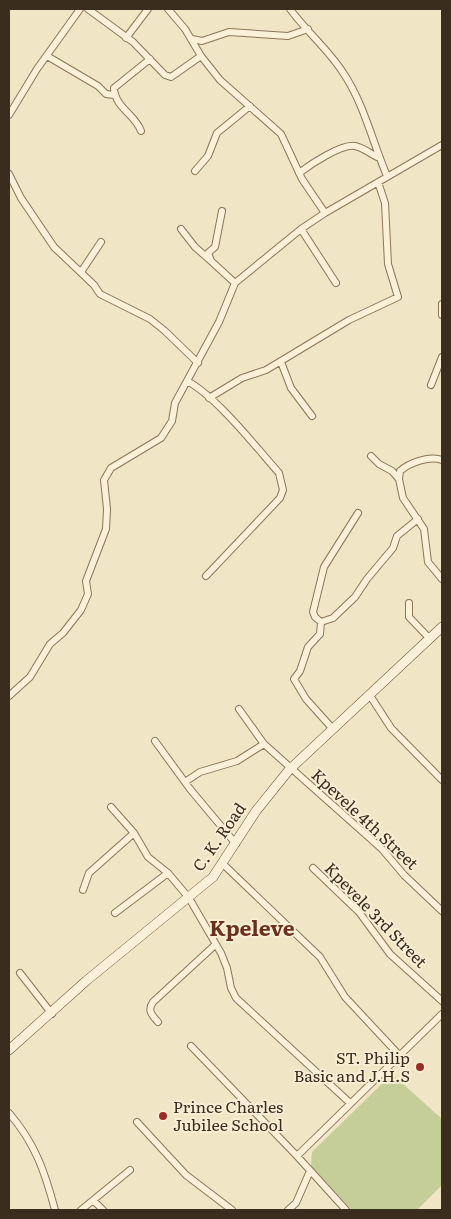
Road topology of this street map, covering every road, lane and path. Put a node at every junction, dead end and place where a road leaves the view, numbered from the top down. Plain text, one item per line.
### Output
1 (80, 9) edge
2 (88, 9) edge
3 (148, 9) edge
4 (168, 9) edge
5 (290, 9) edge
6 (308, 29) junction
7 (126, 38) junction
8 (192, 39) junction
9 (47, 56) junction
10 (201, 56) junction
11 (150, 59) junction
12 (114, 95) junction
13 (250, 106) junction
14 (9, 116) edge
15 (142, 131) dead end
16 (442, 145) edge
17 (380, 158) junction
18 (195, 171) dead end
19 (299, 173) junction
20 (9, 174) edge
21 (387, 176) junction
22 (378, 182) junction
23 (222, 211) dead end
24 (325, 214) junction
25 (181, 229) dead end
26 (301, 229) junction
27 (101, 242) dead end
28 (211, 261) junction
29 (81, 272) junction
30 (235, 283) junction
31 (336, 283) dead end
32 (442, 304) edge
33 (442, 315) edge
34 (442, 357) edge
35 (281, 362) junction
36 (198, 364) junction
37 (187, 381) junction
38 (431, 385) dead end
39 (209, 398) junction
40 (312, 416) dead end
41 (371, 456) dead end
42 (442, 460) edge
43 (399, 479) junction
44 (358, 513) dead end
45 (418, 518) junction
46 (206, 576) dead end
47 (442, 579) edge
48 (409, 603) dead end
49 (321, 622) junction
50 (442, 628) edge
51 (430, 639) junction
52 (369, 694) junction
53 (9, 696) edge
54 (239, 709) dead end
55 (332, 728) junction
56 (156, 741) dead end
57 (264, 744) junction
58 (291, 768) junction
59 (442, 780) edge
60 (185, 782) junction
61 (111, 807) dead end
62 (134, 833) junction
63 (236, 844) junction
64 (223, 864) junction
65 (313, 868) dead end
66 (168, 873) junction
67 (83, 890) dead end
68 (189, 898) junction
69 (442, 911) edge
70 (116, 913) dead end
71 (216, 944) junction
72 (20, 973) dead end
73 (442, 1000) edge
74 (52, 1014) junction
75 (442, 1014) edge
76 (158, 1022) dead end
77 (190, 1046) dead end
78 (9, 1050) edge
79 (400, 1056) junction
80 (350, 1103) junction
81 (9, 1113) edge
82 (136, 1122) dead end
83 (298, 1156) junction
84 (130, 1170) dead end
85 (310, 1171) junction
86 (94, 1201) junction
87 (55, 1210) edge
88 (81, 1210) edge
89 (103, 1210) edge
90 (232, 1210) edge
91 (288, 1210) edge
92 (346, 1210) edge

1 - 9 street
2 - 7 street
3 - 7 street
4 - 8 street
5 - 6 street
6 - 8 street
6 - 17 street
7 - 11 street
8 - 10 street
9 - 12 street
9 - 14 street
10 - 11 street
10 - 13 street
11 - 12 street
12 - 15 street
13 - 18 street
13 - 19 street
16 - 21 street
17 - 19 street
17 - 21 street
19 - 24 street
20 - 29 street
21 - 22 street
22 - 24 street
22 - 35 street
23 - 28 street
24 - 26 street
25 - 28 street
26 - 30 street
26 - 31 street
27 - 29 street
28 - 30 street
29 - 36 street
30 - 36 street
32 - 33 street
34 - 38 street
35 - 39 street
35 - 40 street
36 - 37 street
37 - 39 street
37 - 53 street
39 - 46 street
41 - 43 street
42 - 43 street
43 - 45 street
44 - 49 street
45 - 47 street
45 - 49 street
48 - 51 street
49 - 55 street
50 - 51 street, C. K. Road
51 - 52 street, C. K. Road
52 - 55 street, C. K. Road
52 - 59 street
54 - 57 street, Kpevele 4th Street
55 - 58 street, C. K. Road
56 - 60 street
57 - 58 street, Kpevele 4th Street
57 - 60 street
58 - 63 street, C. K. Road
58 - 69 street, Kpevele 4th Street
60 - 63 street
61 - 62 street
62 - 66 street
62 - 67 street
63 - 64 street, C. K. Road
64 - 68 street, C. K. Road
64 - 79 street
65 - 73 street, Kpevele 3rd Street
66 - 68 street
66 - 70 street
68 - 71 street
68 - 74 street, C. K. Road
71 - 76 street
71 - 80 street
72 - 74 street
74 - 78 street, C. K. Road
75 - 79 street
77 - 83 street
79 - 80 street
80 - 83 street
81 - 87 street
82 - 90 street
83 - 85 street
84 - 86 street
85 - 91 street
85 - 92 street
86 - 88 street
86 - 89 street

